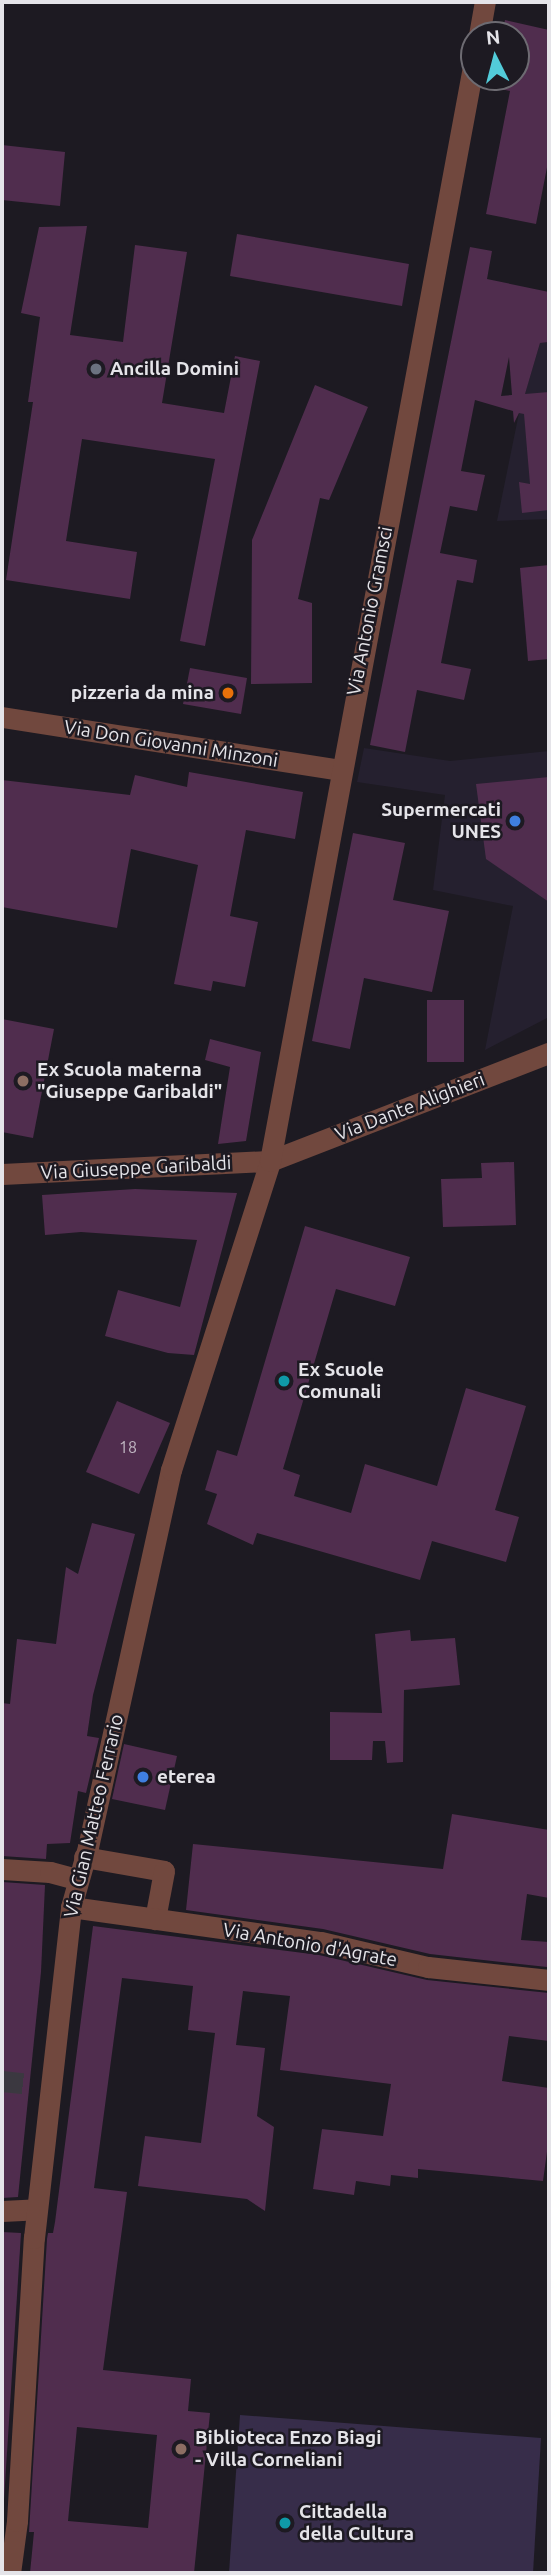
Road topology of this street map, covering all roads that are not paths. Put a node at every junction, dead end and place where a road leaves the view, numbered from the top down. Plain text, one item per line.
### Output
1 (485, 2) edge
2 (482, 21) edge
3 (468, 91) edge
4 (2, 717) edge
5 (340, 770) junction
6 (549, 1053) edge
7 (270, 1161) junction
8 (2, 1174) edge
9 (84, 1857) junction
10 (2, 1869) edge
11 (77, 1879) junction
12 (71, 1907) junction
13 (155, 1919) junction
14 (549, 1980) edge
15 (37, 2208) junction
16 (2, 2211) edge
17 (10, 2573) edge

1 - 2 street
3 - 5 street, Via Antonio Gramsci
4 - 5 street, Via Don Giovanni Minzoni
5 - 7 street, Via Antonio Gramsci
6 - 7 street, Via Dante Alighieri
7 - 8 street, Via Giuseppe Garibaldi
7 - 9 street, Via Gian Matteo Ferrario
9 - 11 street, Via Gian Matteo Ferrario
9 - 13 street
10 - 11 street
11 - 12 street, Via Gian Matteo Ferrario
12 - 13 street, Via Antonio d'Agrate
12 - 15 street, Via Gian Matteo Ferrario
13 - 14 street, Via Antonio d'Agrate
15 - 16 street
15 - 17 street, Via Gian Matteo Ferrario

